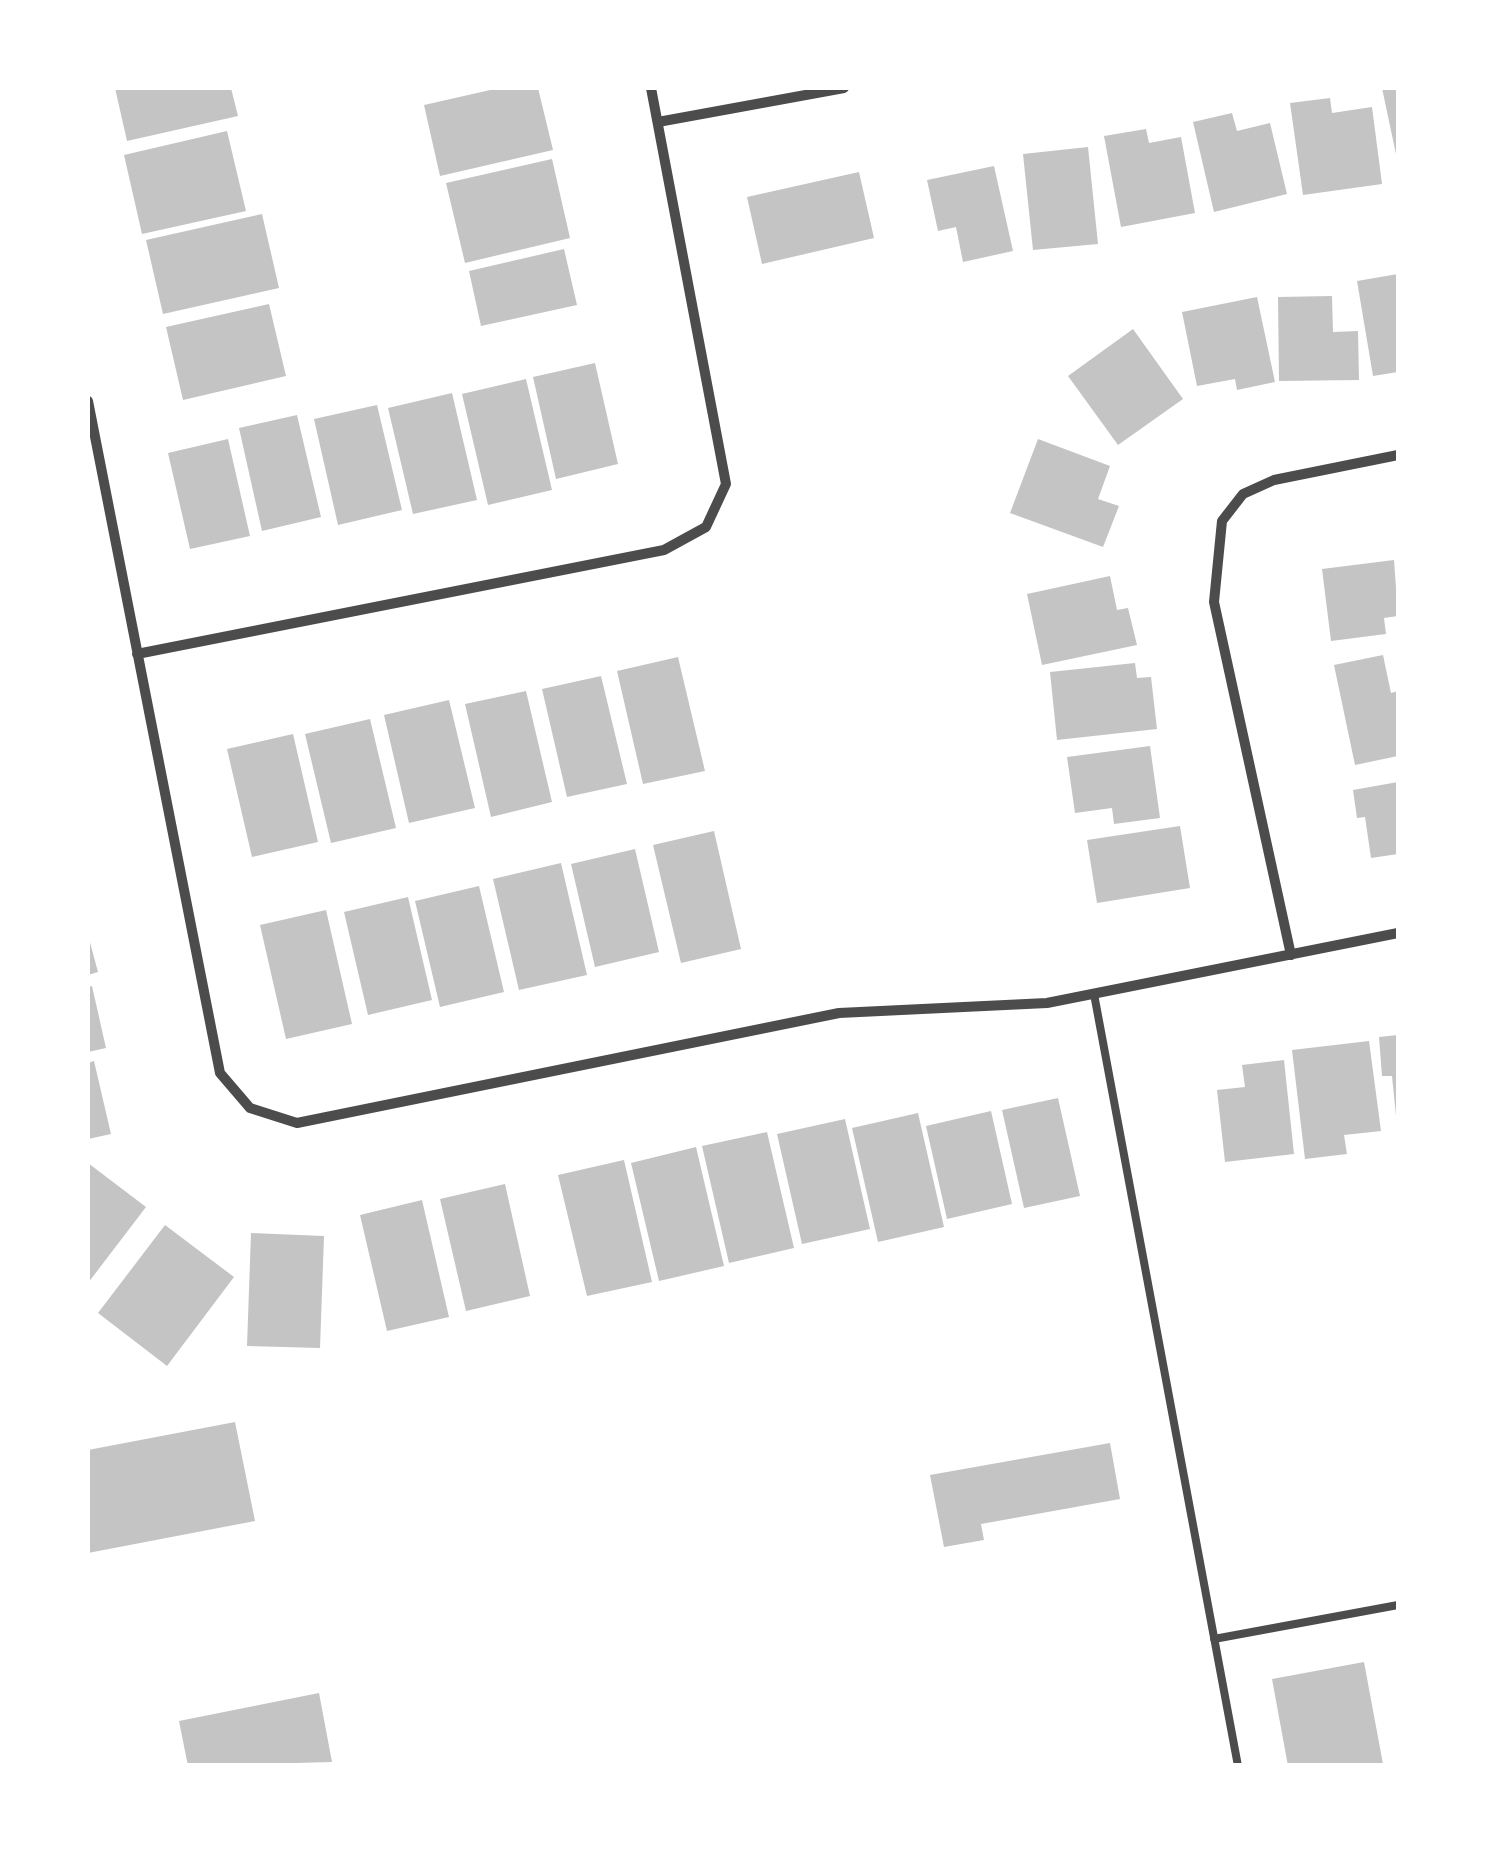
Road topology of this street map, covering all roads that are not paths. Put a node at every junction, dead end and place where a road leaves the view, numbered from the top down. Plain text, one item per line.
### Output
1 (651, 88) edge
2 (844, 88) edge
3 (658, 122) junction
4 (88, 401) edge
5 (1398, 455) edge
6 (137, 654) junction
7 (1398, 934) edge
8 (1291, 955) junction
9 (1094, 994) junction
10 (1398, 1605) edge
11 (1214, 1639) junction
12 (1238, 1766) edge

1 - 3 street
2 - 3 street
3 - 6 street
4 - 6 street
5 - 8 street
6 - 9 street
7 - 8 street
8 - 9 street
9 - 11 lane
10 - 11 lane
11 - 12 lane

